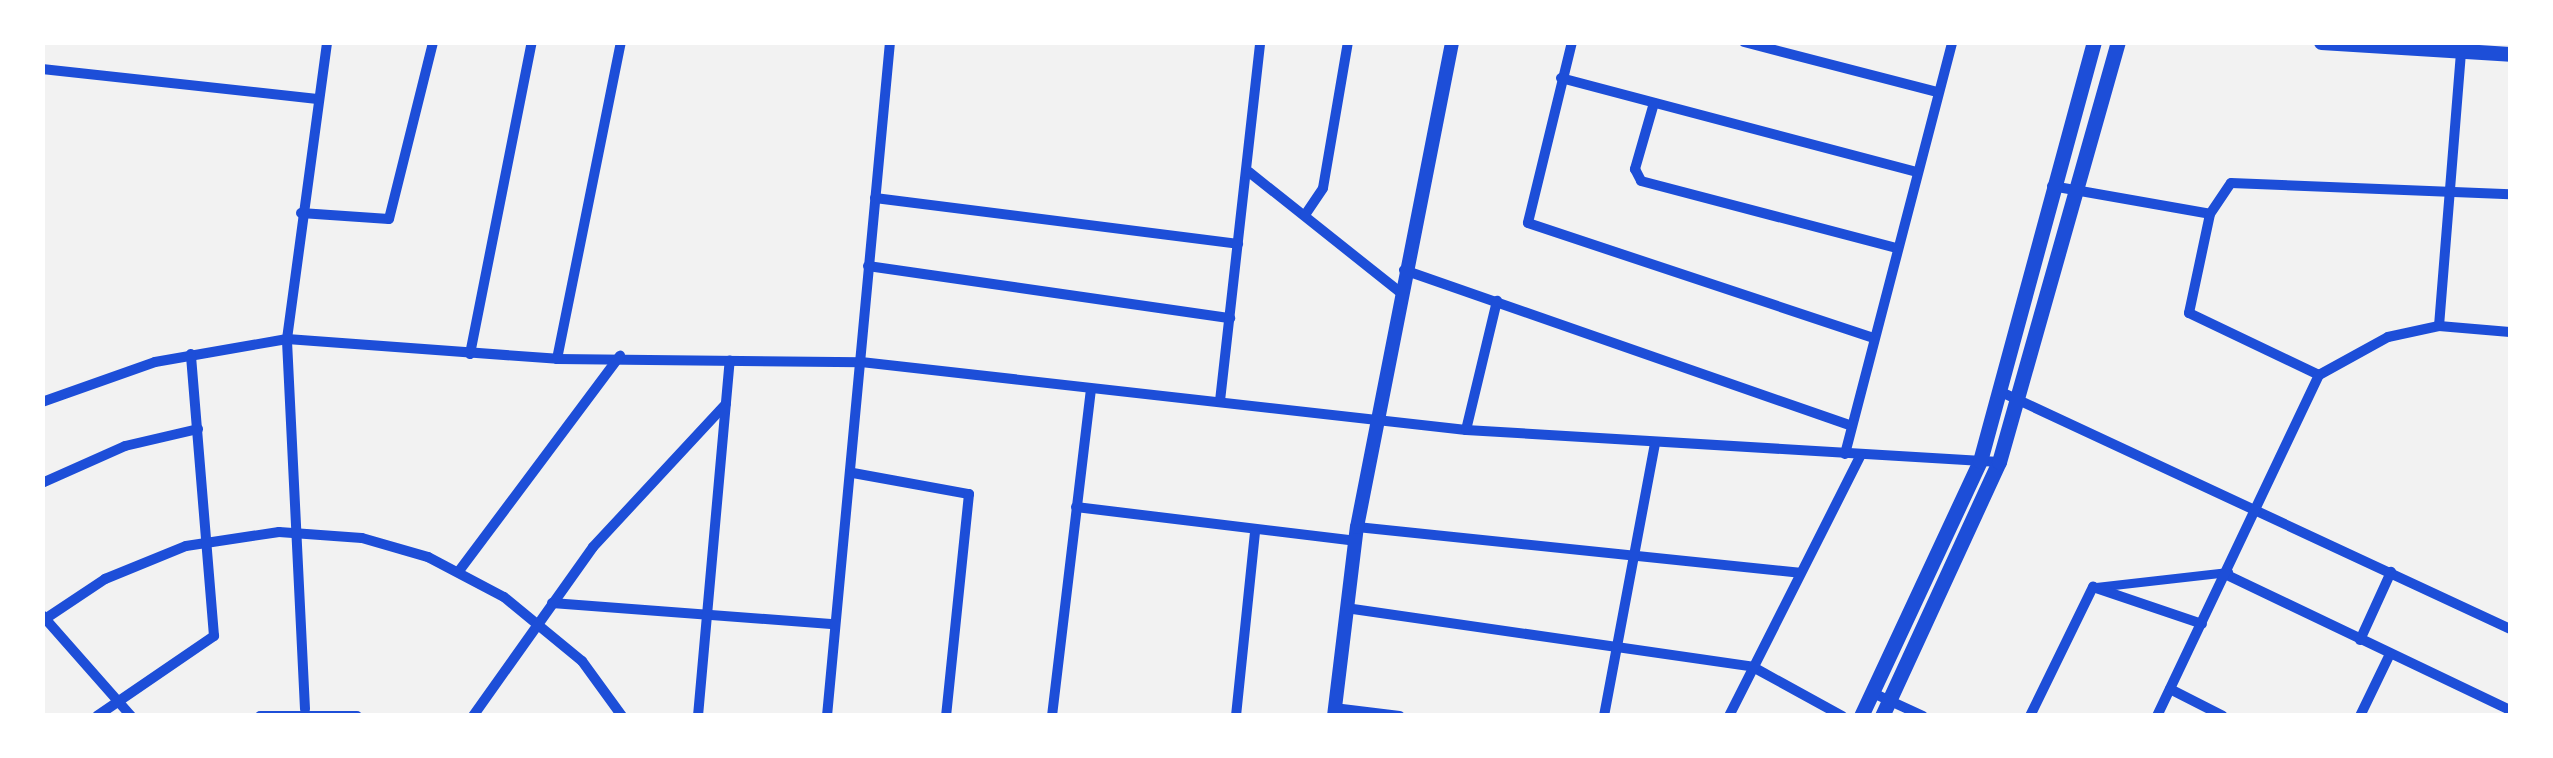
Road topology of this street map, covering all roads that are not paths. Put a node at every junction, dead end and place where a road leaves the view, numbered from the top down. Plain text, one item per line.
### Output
1 (327, 42) edge
2 (433, 42) edge
3 (532, 42) edge
4 (621, 42) edge
5 (890, 42) edge
6 (1260, 42) edge
7 (1348, 42) edge
8 (1452, 42) edge
9 (1572, 42) edge
10 (1744, 42) edge
11 (1952, 42) edge
12 (2094, 42) edge
13 (2118, 42) edge
14 (2322, 42) edge
15 (2420, 46) edge
16 (2461, 51) junction
17 (2510, 54) edge
18 (42, 69) edge
19 (1561, 78) junction
20 (1938, 92) junction
21 (318, 99) junction
22 (1654, 104) junction
23 (1249, 172) junction
24 (1917, 172) junction
25 (2051, 186) junction
26 (2074, 190) junction
27 (2449, 190) junction
28 (2510, 194) edge
29 (875, 198) junction
30 (301, 213) junction
31 (2210, 214) junction
32 (1305, 215) junction
33 (1238, 244) junction
34 (1898, 248) junction
35 (868, 266) junction
36 (1403, 269) junction
37 (1401, 292) junction
38 (1496, 301) junction
39 (1230, 318) junction
40 (2440, 326) junction
41 (2510, 332) edge
42 (1874, 338) junction
43 (286, 339) junction
44 (190, 354) junction
45 (470, 354) junction
46 (620, 356) junction
47 (557, 359) junction
48 (730, 360) junction
49 (861, 362) junction
50 (2319, 375) junction
51 (1091, 389) junction
52 (1999, 391) junction
53 (2019, 399) junction
54 (1220, 401) junction
55 (42, 402) edge
56 (726, 404) junction
57 (1377, 422) junction
58 (1851, 426) junction
59 (198, 428) junction
60 (1466, 430) junction
61 (1655, 443) junction
62 (1845, 454) junction
63 (1861, 455) junction
64 (1980, 462) junction
65 (2000, 462) junction
66 (854, 474) junction
67 (42, 484) edge
68 (2259, 506) junction
69 (1076, 507) junction
70 (294, 532) junction
71 (1255, 533) junction
72 (1356, 534) junction
73 (203, 542) junction
74 (1634, 552) junction
75 (459, 571) junction
76 (1800, 572) junction
77 (2391, 572) junction
78 (2227, 573) junction
79 (2093, 588) junction
80 (552, 603) junction
81 (1346, 608) junction
82 (705, 616) junction
83 (43, 618) edge
84 (541, 624) junction
85 (834, 624) junction
86 (2202, 624) junction
87 (2510, 629) edge
88 (2360, 640) junction
89 (1619, 641) junction
90 (2390, 654) junction
91 (1753, 667) junction
92 (2170, 689) junction
93 (1873, 693) junction
94 (115, 698) junction
95 (1886, 708) edge
96 (305, 710) junction
97 (2510, 710) edge
98 (1334, 712) edge
99 (97, 716) edge
100 (130, 716) edge
101 (260, 716) edge
102 (357, 716) edge
103 (473, 716) edge
104 (622, 716) edge
105 (698, 716) edge
106 (827, 716) edge
107 (946, 716) edge
108 (1052, 716) edge
109 (1236, 716) edge
110 (1400, 716) edge
111 (1604, 716) edge
112 (1729, 716) edge
113 (1842, 716) edge
114 (1861, 716) edge
115 (1923, 716) edge
116 (2030, 716) edge
117 (2158, 716) edge
118 (2223, 716) edge
119 (2360, 716) edge

1 - 21 street
2 - 30 street
3 - 45 street
4 - 47 street
5 - 29 street
6 - 23 street
7 - 32 street
8 - 36 street
9 - 19 street
10 - 20 street
11 - 20 street
12 - 25 main road
13 - 26 main road
14 - 15 main road
15 - 16 main road
16 - 17 main road
16 - 27 street
18 - 21 street
19 - 22 street
19 - 42 street
20 - 24 street
21 - 30 street
22 - 24 street
22 - 34 street
23 - 32 street
23 - 33 street
24 - 34 street
25 - 26 street
25 - 52 main road
26 - 31 street
26 - 53 main road
27 - 28 street
27 - 31 street
27 - 40 street
29 - 33 street
29 - 35 street
30 - 43 street
31 - 50 street
32 - 37 street
33 - 39 street
34 - 42 street
35 - 39 street
35 - 49 street
36 - 37 street
36 - 38 street
37 - 57 street
38 - 58 street
38 - 60 street
39 - 54 street
40 - 41 street
40 - 50 street
42 - 58 street
43 - 44 street
43 - 45 street
43 - 70 street
44 - 55 street
44 - 59 street
45 - 47 street
46 - 47 street
46 - 48 street
46 - 75 street
48 - 49 street
48 - 56 street
49 - 51 street
49 - 66 street
50 - 68 street
51 - 54 street
51 - 69 street
52 - 53 street
52 - 64 main road
53 - 65 main road
53 - 68 street
54 - 57 street
56 - 80 street
56 - 82 street
57 - 60 street
57 - 72 street
58 - 62 street
59 - 67 street
59 - 73 street
60 - 61 street
61 - 62 street
61 - 74 street
62 - 63 street
63 - 64 street
63 - 76 street
64 - 65 street
64 - 93 main road
65 - 95 main road
66 - 85 street
66 - 107 street
68 - 77 street
68 - 78 street
69 - 71 street
69 - 108 street
70 - 73 street
70 - 75 street
70 - 96 street
71 - 72 street
71 - 109 street
72 - 74 street
72 - 81 street
73 - 83 street
73 - 94 street
74 - 76 street
74 - 89 street
75 - 84 street
76 - 91 street
77 - 87 street
77 - 88 street
78 - 79 street
78 - 86 street
78 - 88 street
79 - 86 street
79 - 116 street
80 - 82 street
80 - 84 street
81 - 89 street
81 - 98 street
82 - 85 street
82 - 105 street
83 - 94 street
84 - 103 street
84 - 104 street
85 - 106 street
86 - 92 street
88 - 90 street
89 - 91 street
89 - 111 street
90 - 97 street
90 - 119 street
91 - 112 street
91 - 113 street
92 - 117 street
92 - 118 street
93 - 95 street
93 - 114 main road
94 - 99 street
94 - 100 street
95 - 115 street
96 - 101 street
96 - 102 street
98 - 110 street

